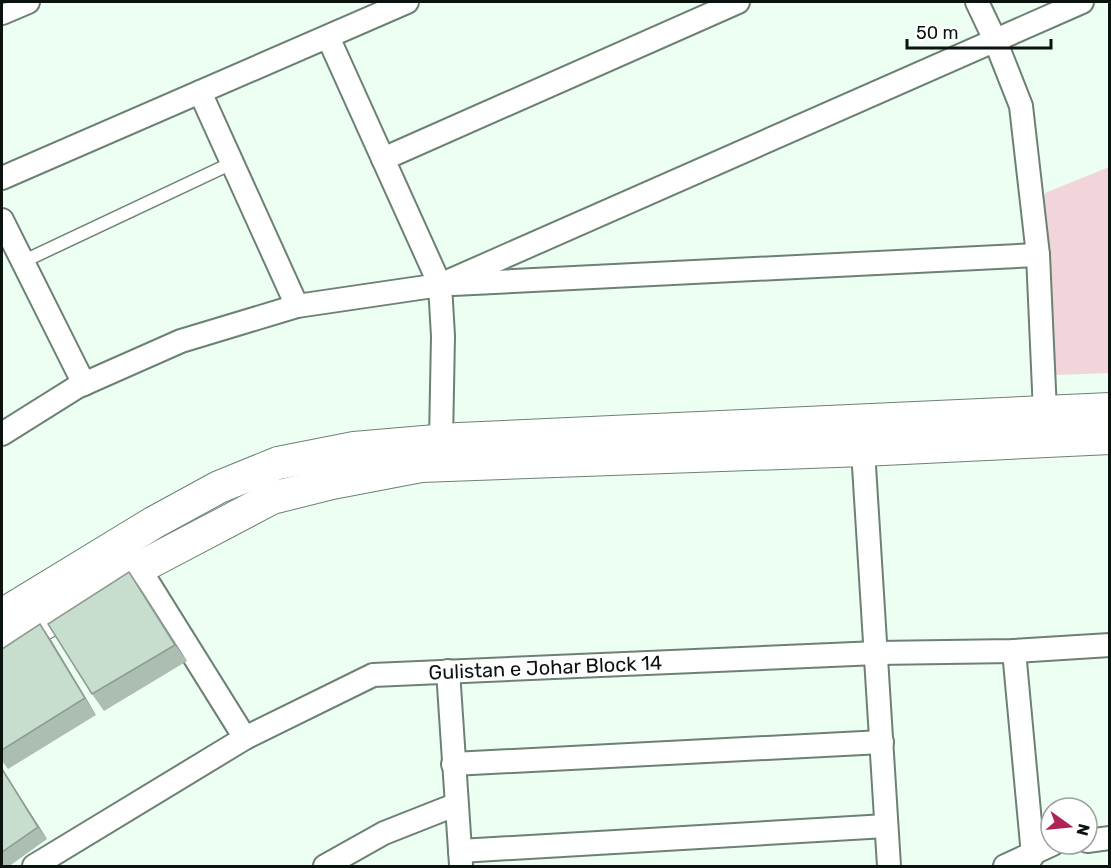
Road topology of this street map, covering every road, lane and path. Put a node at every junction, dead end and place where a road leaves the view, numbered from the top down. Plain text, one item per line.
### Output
1 (28, 2) edge
2 (407, 2) edge
3 (738, 2) edge
4 (977, 2) edge
5 (1082, 2) edge
6 (2, 13) edge
7 (328, 37) junction
8 (995, 40) junction
9 (200, 92) junction
10 (383, 159) junction
11 (232, 163) junction
12 (2, 178) edge
13 (2, 220) edge
14 (1038, 255) junction
15 (22, 262) junction
16 (440, 285) junction
17 (297, 306) junction
18 (84, 384) junction
19 (1110, 409) edge
20 (1045, 412) junction
21 (3, 428) edge
22 (813, 438) junction
23 (1110, 438) edge
24 (441, 440) junction
25 (863, 450) junction
26 (139, 568) junction
27 (2, 615) edge
28 (1110, 645) edge
29 (2, 648) edge
30 (1014, 651) junction
31 (877, 653) junction
32 (448, 670) junction
33 (245, 738) junction
34 (882, 742) junction
35 (453, 764) junction
36 (456, 805) junction
37 (886, 826) junction
38 (460, 859) edge
39 (1029, 861) edge
40 (34, 867) edge
41 (325, 867) edge
42 (890, 867) edge
43 (1005, 867) edge

1 - 6 street
2 - 7 street
3 - 10 street
4 - 8 street
5 - 8 street
7 - 9 street
7 - 10 street
8 - 14 street
8 - 16 street
9 - 11 street
9 - 12 street
10 - 16 street
11 - 15 lane
11 - 17 street
13 - 15 street
14 - 16 street
14 - 20 street
15 - 18 street
16 - 17 street
16 - 24 street
17 - 18 street
18 - 21 street
19 - 20 street
20 - 22 street
22 - 24 street
22 - 25 street
22 - 26 street
23 - 25 street
24 - 27 street
25 - 31 street
26 - 29 street
26 - 33 street
28 - 30 street, Gulistan e Johar Block 14
30 - 31 street, Gulistan e Johar Block 14
30 - 39 street
31 - 32 street, Gulistan e Johar Block 14
31 - 34 street
32 - 33 street, Gulistan e Johar Block 14
32 - 35 street
33 - 40 street, Gulistan e Johar Block 14
34 - 35 street
34 - 37 street
35 - 36 street
36 - 38 street
36 - 41 street
37 - 38 street
37 - 42 street
39 - 43 street

